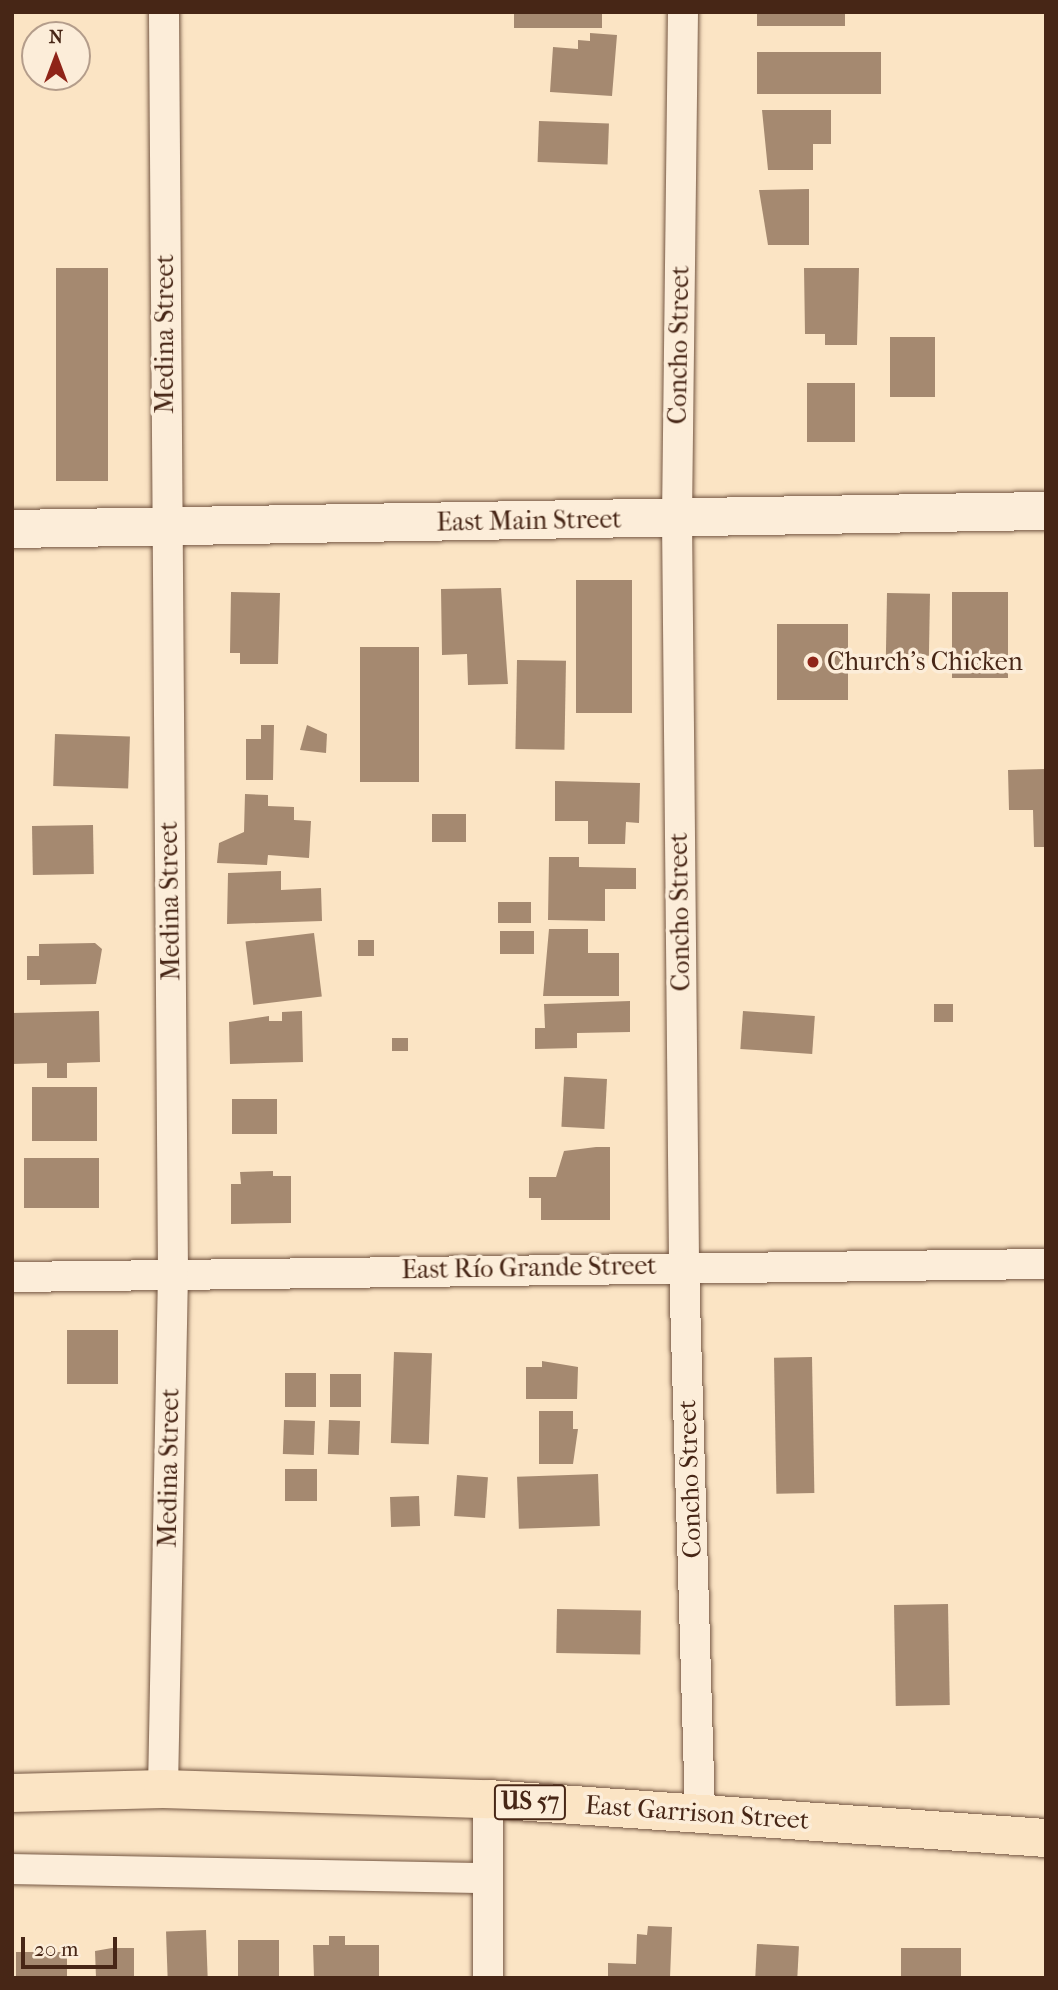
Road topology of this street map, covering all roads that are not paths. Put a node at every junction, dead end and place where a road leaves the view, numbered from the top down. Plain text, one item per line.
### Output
1 (164, 12) edge
2 (684, 12) edge
3 (1046, 511) edge
4 (677, 518) junction
5 (166, 528) junction
6 (12, 530) edge
7 (1046, 1264) edge
8 (684, 1266) junction
9 (173, 1273) junction
10 (12, 1277) edge
11 (163, 1789) junction
12 (12, 1793) edge
13 (488, 1799) junction
14 (700, 1812) junction
15 (1046, 1838) edge
16 (12, 1869) edge
17 (488, 1878) junction
18 (488, 1978) edge

1 - 5 street, Medina Street
2 - 4 street, Concho Street
3 - 4 main road, East Main Street
4 - 5 main road, East Main Street
4 - 8 street, Concho Street
5 - 6 main road, East Main Street
5 - 9 street, Medina Street
7 - 8 street, East Río Grande Street
8 - 9 street, East Río Grande Street
8 - 14 street, Concho Street
9 - 10 street, East Río Grande Street
9 - 11 street, Medina Street
11 - 12 main road, East Garrison Street / US 57
11 - 13 main road, East Garrison Street / US 57
13 - 14 main road, East Garrison Street / US 57
13 - 17 street
14 - 15 main road, East Garrison Street / US 57
16 - 17 street
17 - 18 street

